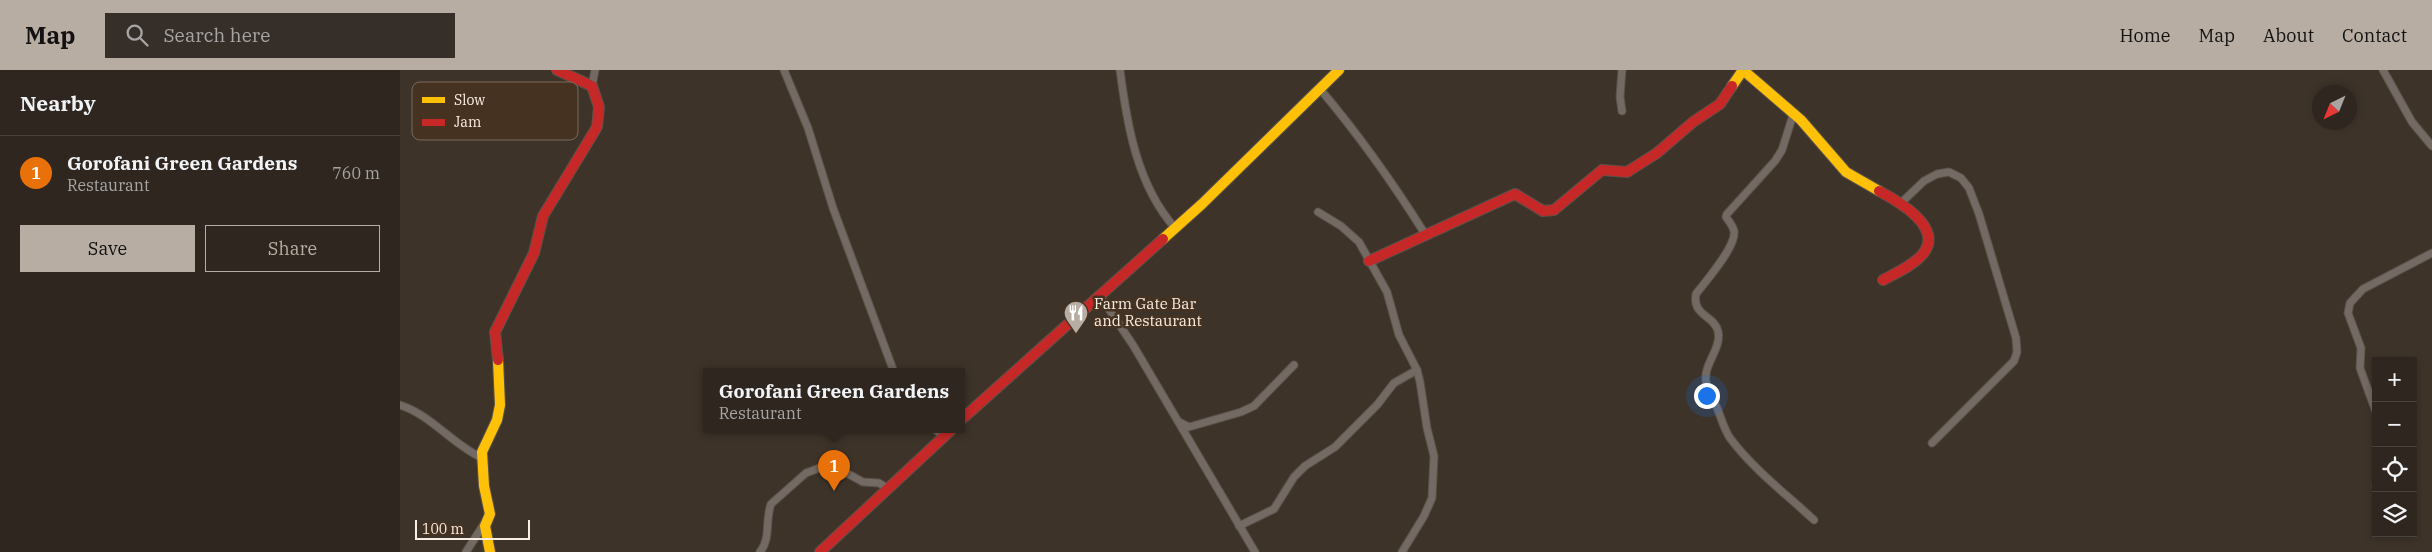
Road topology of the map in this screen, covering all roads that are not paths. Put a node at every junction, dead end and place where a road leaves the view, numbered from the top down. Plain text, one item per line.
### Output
1 (557, 70) edge
2 (595, 70) edge
3 (784, 70) edge
4 (1120, 70) edge
5 (1339, 70) edge
6 (1622, 70) edge
7 (2383, 70) edge
8 (592, 86) junction
9 (1320, 89) junction
10 (1622, 111) dead end
11 (1793, 115) junction
12 (2432, 146) edge
13 (1901, 203) junction
14 (1318, 212) dead end
15 (1175, 228) junction
16 (1425, 234) junction
17 (2432, 253) edge
18 (1369, 261) junction
19 (1883, 280) dead end
20 (1100, 296) junction
21 (1294, 365) dead end
22 (892, 368) edge
23 (1417, 370) junction
24 (2372, 402) edge
25 (400, 405) edge
26 (965, 417) edge
27 (1177, 420) junction
28 (942, 433) edge
29 (1932, 443) dead end
30 (479, 457) junction
31 (889, 489) junction
32 (490, 514) junction
33 (1814, 520) dead end
34 (1239, 526) junction
35 (466, 552) edge
36 (490, 552) edge
37 (760, 552) edge
38 (820, 552) edge
39 (1255, 552) edge
40 (1402, 552) edge

1 - 8 street
2 - 8 street
3 - 22 street
4 - 15 street
5 - 9 street
6 - 10 street
7 - 12 street
8 - 30 street
9 - 15 street
9 - 16 street
11 - 13 street
11 - 16 street
11 - 33 street
13 - 19 street
13 - 29 street
14 - 18 street
15 - 20 street
16 - 18 street
17 - 24 street
18 - 23 street
20 - 26 street
20 - 27 street
21 - 27 street
23 - 34 street
23 - 40 street
25 - 30 street
27 - 34 street
28 - 31 street
30 - 32 street
31 - 37 street
31 - 38 street
32 - 35 street
32 - 36 street
34 - 39 street

